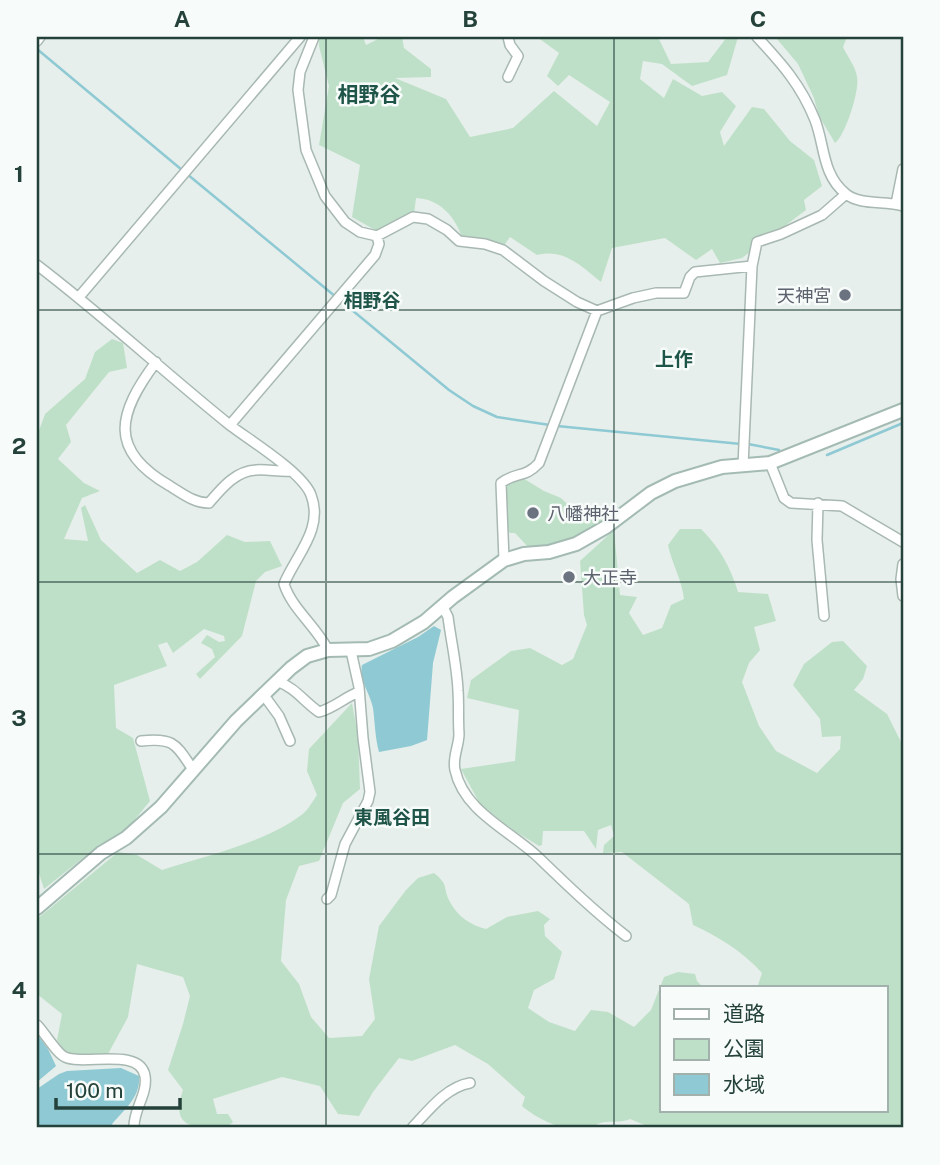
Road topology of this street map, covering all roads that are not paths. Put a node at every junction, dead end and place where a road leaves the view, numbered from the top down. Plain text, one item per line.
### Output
1 (300, 37) edge
2 (314, 37) edge
3 (508, 37) edge
4 (757, 37) edge
5 (509, 77) dead end
6 (903, 169) edge
7 (846, 194) junction
8 (900, 205) edge
9 (377, 236) junction
10 (37, 265) edge
11 (752, 266) junction
12 (79, 297) junction
13 (597, 311) junction
14 (156, 362) junction
15 (903, 410) edge
16 (230, 425) junction
17 (770, 463) junction
18 (743, 466) junction
19 (291, 471) junction
20 (818, 503) junction
21 (903, 542) edge
22 (504, 560) junction
23 (903, 564) edge
24 (903, 596) edge
25 (443, 607) junction
26 (824, 616) dead end
27 (328, 650) junction
28 (351, 651) junction
29 (277, 681) junction
30 (359, 692) junction
31 (263, 694) junction
32 (141, 741) dead end
33 (289, 741) dead end
34 (194, 771) junction
35 (327, 899) dead end
36 (37, 908) edge
37 (626, 936) dead end
38 (37, 1025) edge
39 (470, 1083) dead end
40 (134, 1128) edge
41 (412, 1128) edge

1 - 12 street
2 - 9 street
3 - 5 street
4 - 7 street
6 - 8 street
7 - 8 street
7 - 11 street
9 - 13 street
9 - 16 street
10 - 12 street
11 - 13 street
11 - 18 street
12 - 14 street
13 - 22 street
14 - 16 street
14 - 19 street
15 - 17 street
16 - 19 street
17 - 18 street
17 - 20 street
18 - 22 street
19 - 27 street
20 - 21 street
20 - 26 street
22 - 25 street
23 - 24 street
25 - 28 street
25 - 37 street
27 - 28 street
27 - 29 street
28 - 30 street
29 - 30 street
29 - 31 street
30 - 35 street
31 - 33 street
31 - 34 street
32 - 34 street
34 - 36 street
38 - 40 street
39 - 41 street

